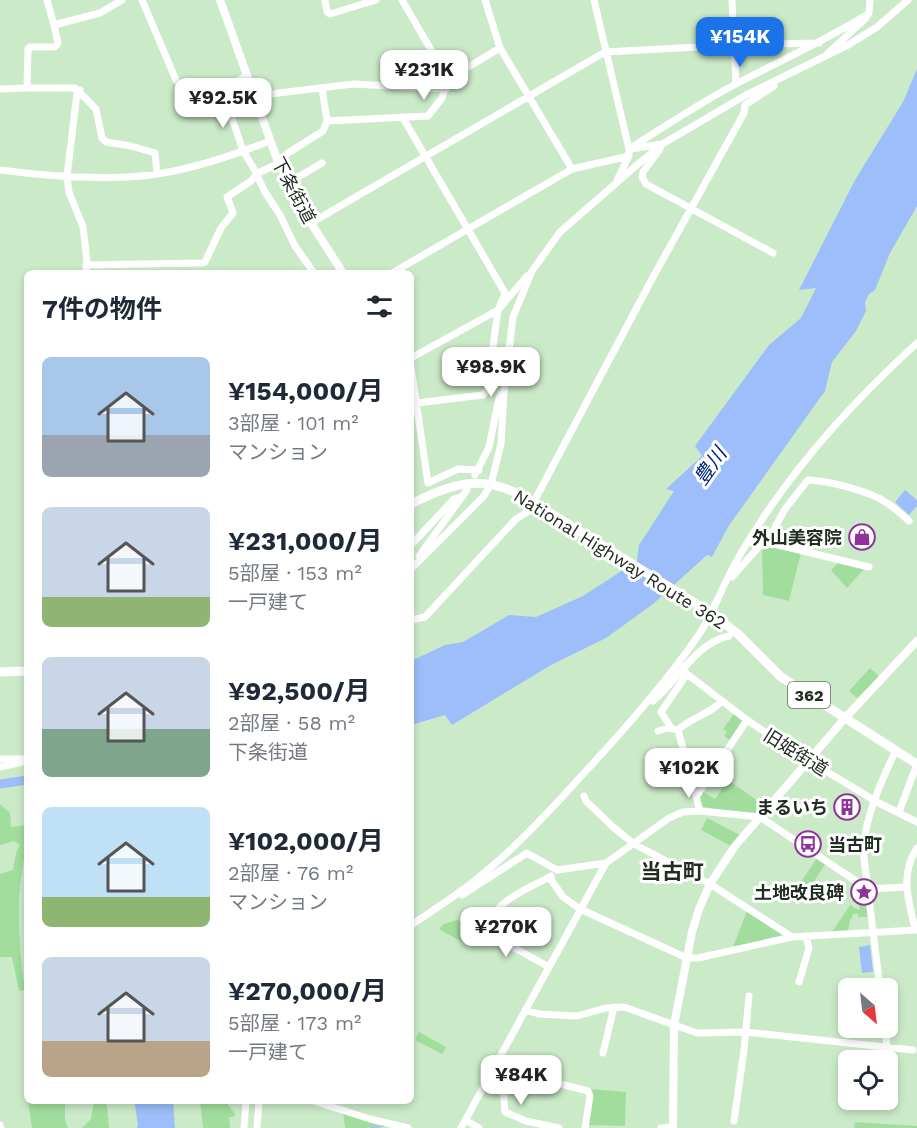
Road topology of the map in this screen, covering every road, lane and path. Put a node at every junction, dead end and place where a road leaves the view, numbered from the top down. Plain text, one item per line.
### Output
1 (47, 0) edge
2 (122, 0) edge
3 (142, 0) edge
4 (220, 0) edge
5 (325, 0) edge
6 (376, 0) edge
7 (402, 0) edge
8 (485, 0) edge
9 (594, 0) edge
10 (732, 0) edge
11 (870, 0) edge
12 (908, 0) edge
13 (868, 14) junction
14 (54, 25) junction
15 (819, 43) junction
16 (734, 45) junction
17 (500, 48) junction
18 (605, 52) junction
19 (825, 57) junction
20 (246, 75) junction
21 (785, 76) junction
22 (448, 79) junction
23 (736, 84) junction
24 (27, 88) junction
25 (322, 88) junction
26 (0, 89) edge
27 (446, 89) junction
28 (80, 90) junction
29 (254, 96) junction
30 (211, 97) junction
31 (529, 97) junction
32 (403, 118) junction
33 (327, 121) junction
34 (270, 141) junction
35 (662, 145) junction
36 (243, 151) junction
37 (629, 153) junction
38 (425, 158) junction
39 (278, 162) junction
40 (322, 163) dead end
41 (572, 169) junction
42 (0, 171) edge
43 (156, 174) junction
44 (256, 175) junction
45 (67, 176) junction
46 (288, 183) junction
47 (615, 184) junction
48 (690, 209) junction
49 (311, 223) junction
50 (467, 228) junction
51 (774, 253) dead end
52 (86, 269) edge
53 (312, 270) edge
54 (340, 270) edge
55 (397, 270) edge
56 (532, 271) junction
57 (498, 310) junction
58 (917, 343) edge
59 (414, 356) edge
60 (414, 385) edge
61 (504, 392) junction
62 (417, 403) junction
63 (493, 484) junction
64 (414, 502) edge
65 (909, 522) dead end
66 (765, 539) junction
67 (414, 542) edge
68 (419, 561) junction
69 (414, 566) edge
70 (870, 567) dead end
71 (725, 586) junction
72 (709, 612) junction
73 (414, 619) edge
74 (729, 636) dead end
75 (917, 641) edge
76 (24, 671) edge
77 (685, 671) junction
78 (0, 672) edge
79 (722, 701) junction
80 (648, 702) junction
81 (846, 717) junction
82 (747, 720) junction
83 (674, 729) junction
84 (658, 731) dead end
85 (896, 750) junction
86 (0, 759) edge
87 (24, 760) edge
88 (24, 761) edge
89 (810, 761) junction
90 (917, 764) edge
91 (0, 767) edge
92 (914, 783) edge
93 (584, 796) dead end
94 (696, 797) junction
95 (874, 800) junction
96 (700, 811) junction
97 (899, 812) junction
98 (760, 817) junction
99 (917, 822) edge
100 (634, 844) junction
101 (917, 848) edge
102 (606, 863) junction
103 (557, 870) junction
104 (550, 878) junction
105 (710, 884) junction
106 (906, 887) junction
107 (868, 889) junction
108 (449, 899) junction
109 (580, 909) junction
110 (414, 923) edge
111 (475, 927) dead end
112 (916, 930) edge
113 (483, 931) junction
114 (873, 933) junction
115 (806, 936) junction
116 (792, 937) junction
117 (687, 958) junction
118 (549, 967) junction
119 (879, 978) edge
120 (799, 982) dead end
121 (749, 996) dead end
122 (614, 1007) junction
123 (525, 1010) junction
124 (674, 1025) junction
125 (746, 1032) junction
126 (886, 1038) edge
127 (887, 1047) junction
128 (913, 1050) dead end
129 (603, 1053) dead end
130 (498, 1068) junction
131 (246, 1104) edge
132 (259, 1104) edge
133 (323, 1104) edge
134 (465, 1120) junction
135 (734, 1121) dead end
136 (244, 1128) edge
137 (257, 1128) edge
138 (408, 1128) edge
139 (461, 1128) edge
140 (479, 1128) edge
141 (559, 1128) edge
142 (585, 1128) edge
143 (661, 1128) edge
144 (673, 1128) edge

1 - 14 street
2 - 14 street
3 - 30 street
4 - 20 main road, 下条街道
5 - 6 street
7 - 22 street
8 - 17 street
9 - 18 street
10 - 16 street
11 - 13 street
12 - 19 street
13 - 15 street
13 - 19 street
14 - 24 street
15 - 16 street
15 - 23 street
16 - 18 street
16 - 23 street
17 - 22 street
17 - 31 street
18 - 31 street
18 - 37 street
19 - 21 street
20 - 29 main road, 下条街道
20 - 30 street
21 - 35 street
21 - 48 street
22 - 27 street
23 - 37 street
24 - 26 street
24 - 28 street
25 - 27 street
25 - 29 street
25 - 33 street
27 - 32 street
28 - 43 street
28 - 45 street
29 - 34 main road, 下条街道
30 - 36 street
31 - 38 street
31 - 41 street
32 - 33 street
32 - 38 street
33 - 39 street
34 - 36 street
34 - 39 main road, 下条街道
35 - 37 street
35 - 47 street
35 - 48 street
36 - 43 street
36 - 44 street
37 - 41 street
37 - 47 street
38 - 49 street
38 - 50 street
39 - 44 street
39 - 46 main road, 下条街道
40 - 46 street
41 - 50 street
42 - 45 street
43 - 45 street
44 - 52 street
44 - 53 street
45 - 52 street
46 - 49 main road, 下条街道
47 - 56 street
48 - 51 street
48 - 73 street
49 - 54 main road, 下条街道
50 - 55 street
50 - 57 street
56 - 57 street
56 - 61 street
57 - 59 street
57 - 62 street
58 - 71 street
60 - 62 street
61 - 62 street
61 - 63 street
63 - 64 highway, 362
63 - 68 street
63 - 72 highway, National Highway Route 362 / 362
65 - 66 street
66 - 70 street
66 - 71 street
67 - 68 street
68 - 69 street
71 - 72 street
72 - 80 street
72 - 81 highway, National Highway Route 362 / 362
74 - 77 street
75 - 81 main road
76 - 78 highway
77 - 79 street, 旧姫街道
77 - 80 street
77 - 83 street
79 - 82 street, 旧姫街道
79 - 83 street
80 - 108 street
81 - 85 highway, National Highway Route 362 / 362
81 - 89 main road
82 - 89 street, 旧姫街道
82 - 94 street
83 - 84 street
83 - 94 street
85 - 90 highway, National Highway Route 362 / 362
85 - 95 street
86 - 87 street
88 - 91 street
89 - 95 street, 旧姫街道
89 - 98 main road
90 - 92 street
92 - 97 street
93 - 100 street
94 - 96 street
95 - 97 street, 旧姫街道
95 - 107 street
96 - 98 street
96 - 100 street
97 - 99 street, 旧姫街道
98 - 105 main road
98 - 107 street
100 - 102 street
100 - 105 street
101 - 106 street
102 - 103 street
102 - 109 street
103 - 104 street
103 - 108 street
104 - 109 street
104 - 113 street
105 - 116 street
105 - 117 main road
106 - 107 street
106 - 112 street
107 - 114 street
108 - 110 street
109 - 117 street
109 - 118 street
111 - 113 street
112 - 114 street
113 - 118 street
114 - 115 street
114 - 119 street
115 - 116 street
115 - 120 street
116 - 117 street
117 - 124 main road
118 - 123 street
121 - 125 street
122 - 123 street
122 - 124 street
122 - 129 street
123 - 130 street
124 - 125 street
124 - 144 main road
125 - 127 street
125 - 135 street
126 - 127 street
127 - 128 street
130 - 134 street
130 - 141 street
130 - 142 street
131 - 136 street
132 - 137 street
133 - 138 street
134 - 139 street
134 - 140 street
143 - 144 street

